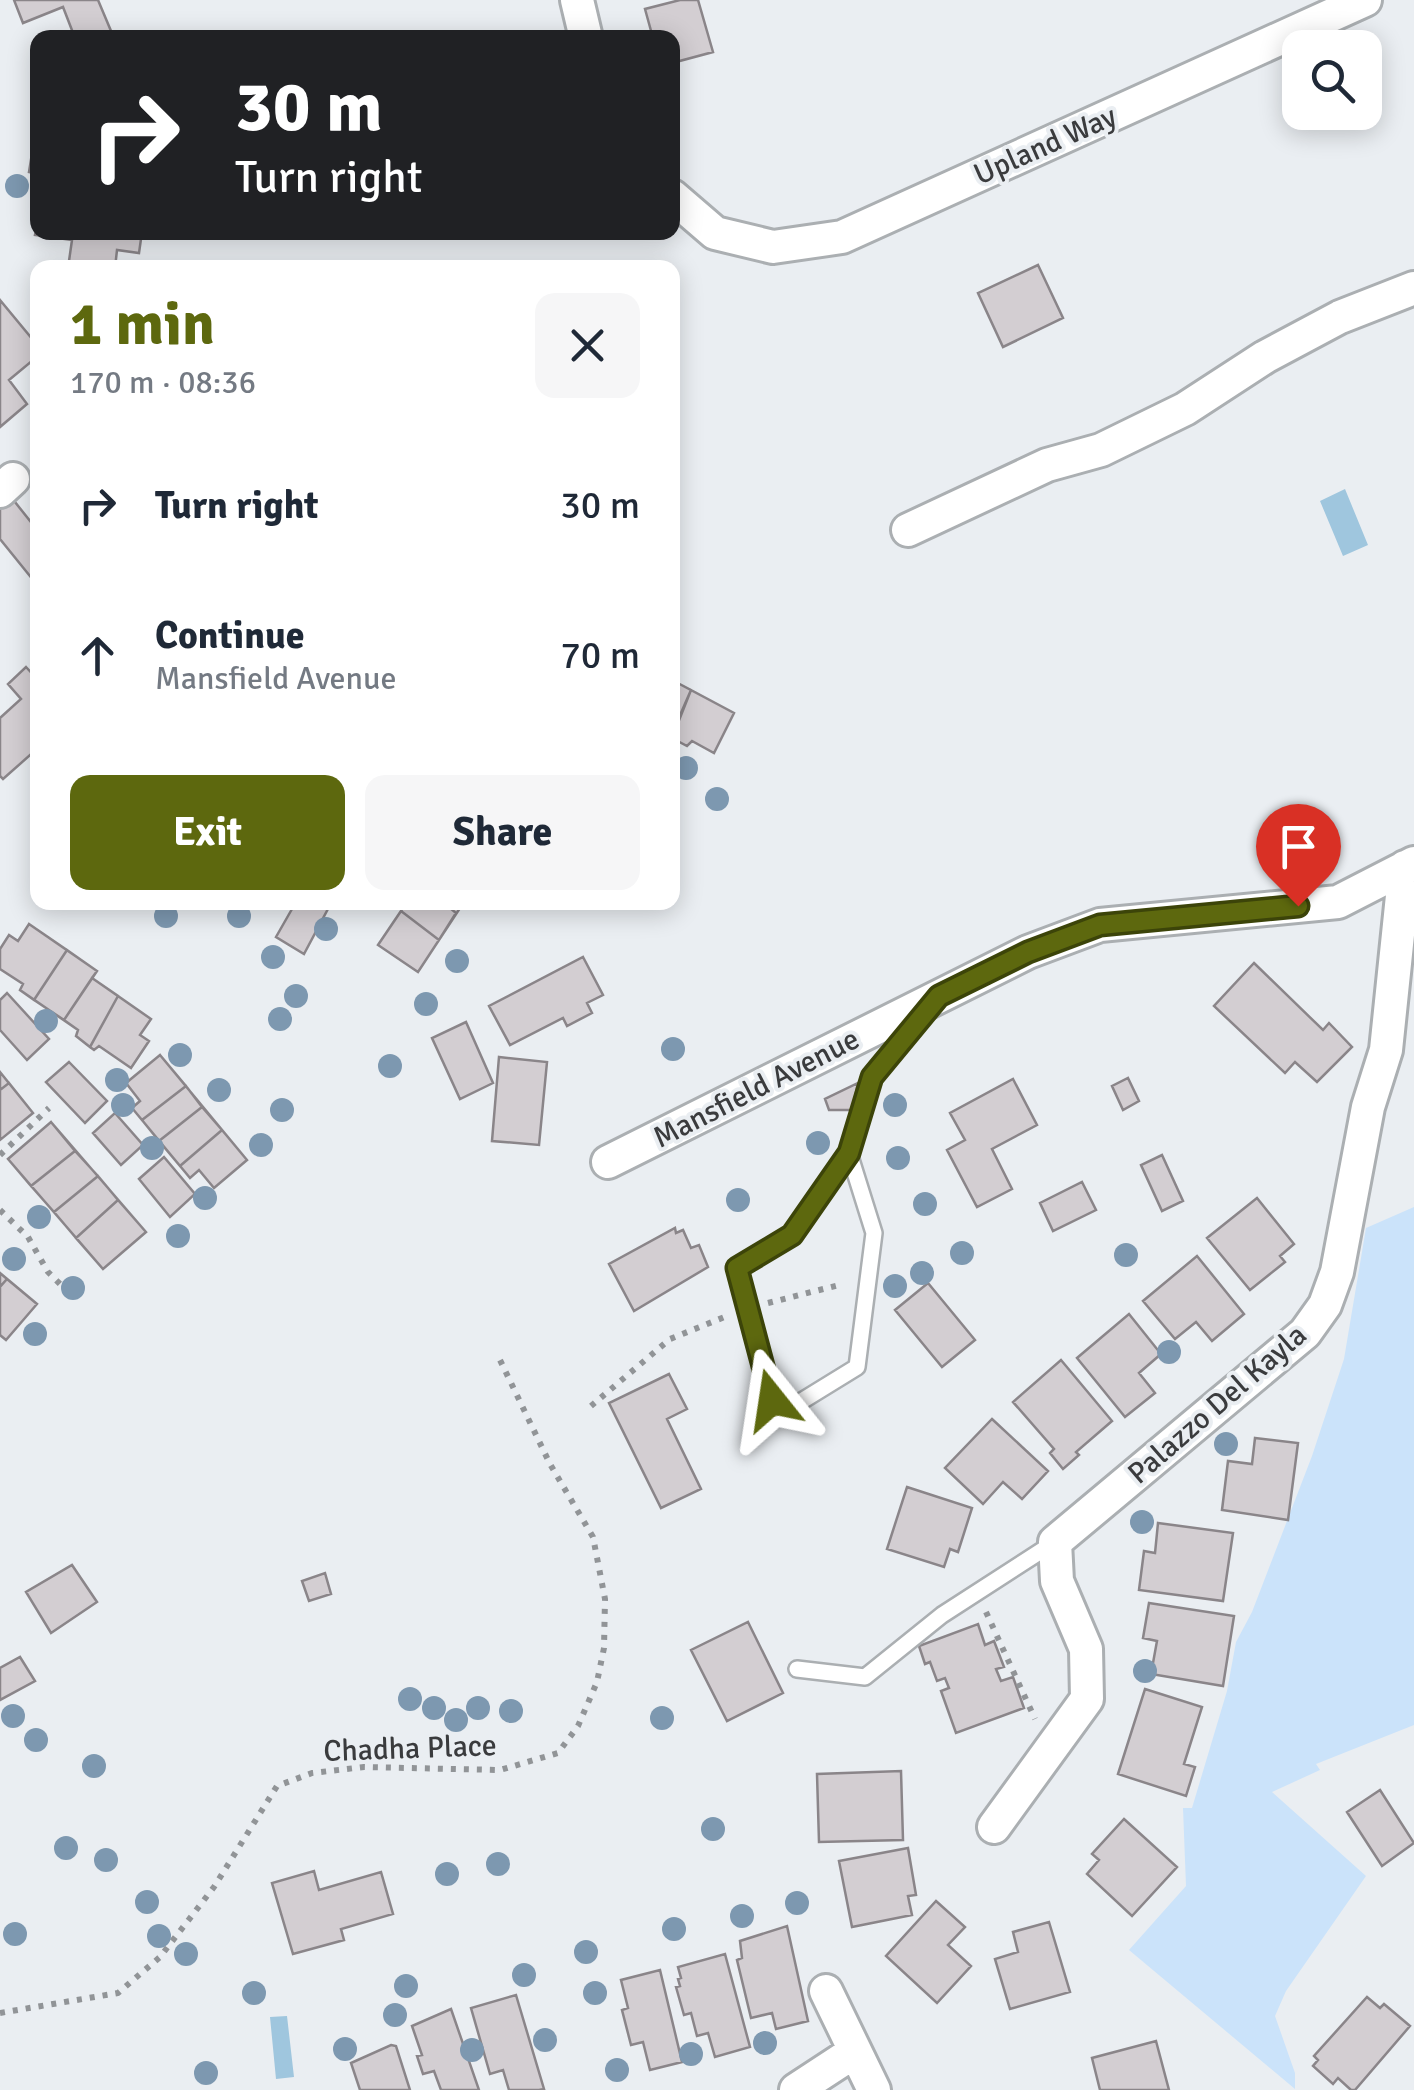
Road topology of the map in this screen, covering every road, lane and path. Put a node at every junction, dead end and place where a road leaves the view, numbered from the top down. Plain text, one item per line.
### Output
1 (576, 0) edge
2 (1365, 0) edge
3 (584, 30) edge
4 (680, 203) edge
5 (1414, 288) edge
6 (908, 530) dead end
7 (1410, 865) edge
8 (939, 996) junction
9 (50, 1108) dead end
10 (849, 1153) junction
11 (0, 1154) edge
12 (608, 1162) dead end
13 (0, 1210) edge
14 (868, 1277) junction
15 (70, 1294) dead end
16 (747, 1308) junction
17 (500, 1360) dead end
18 (591, 1406) dead end
19 (1055, 1542) junction
20 (977, 1593) junction
21 (797, 1669) dead end
22 (1049, 1750) junction
23 (994, 1827) dead end
24 (826, 1991) dead end
25 (0, 2014) edge
26 (854, 2052) junction
27 (796, 2090) edge
28 (874, 2090) edge

1 - 3 street
2 - 4 street, Upland Way
5 - 6 street
7 - 8 street, Mansfield Avenue
7 - 19 street, Palazzo Del Kayla
8 - 10 lane
8 - 12 street, Mansfield Avenue
9 - 11 path
10 - 14 lane
10 - 16 lane
13 - 15 path
14 - 16 path
14 - 16 lane
16 - 18 path
17 - 25 path, Chadha Place
19 - 20 lane
19 - 22 street
20 - 21 lane
20 - 22 path
22 - 23 street
24 - 26 street
26 - 27 street
26 - 28 street

